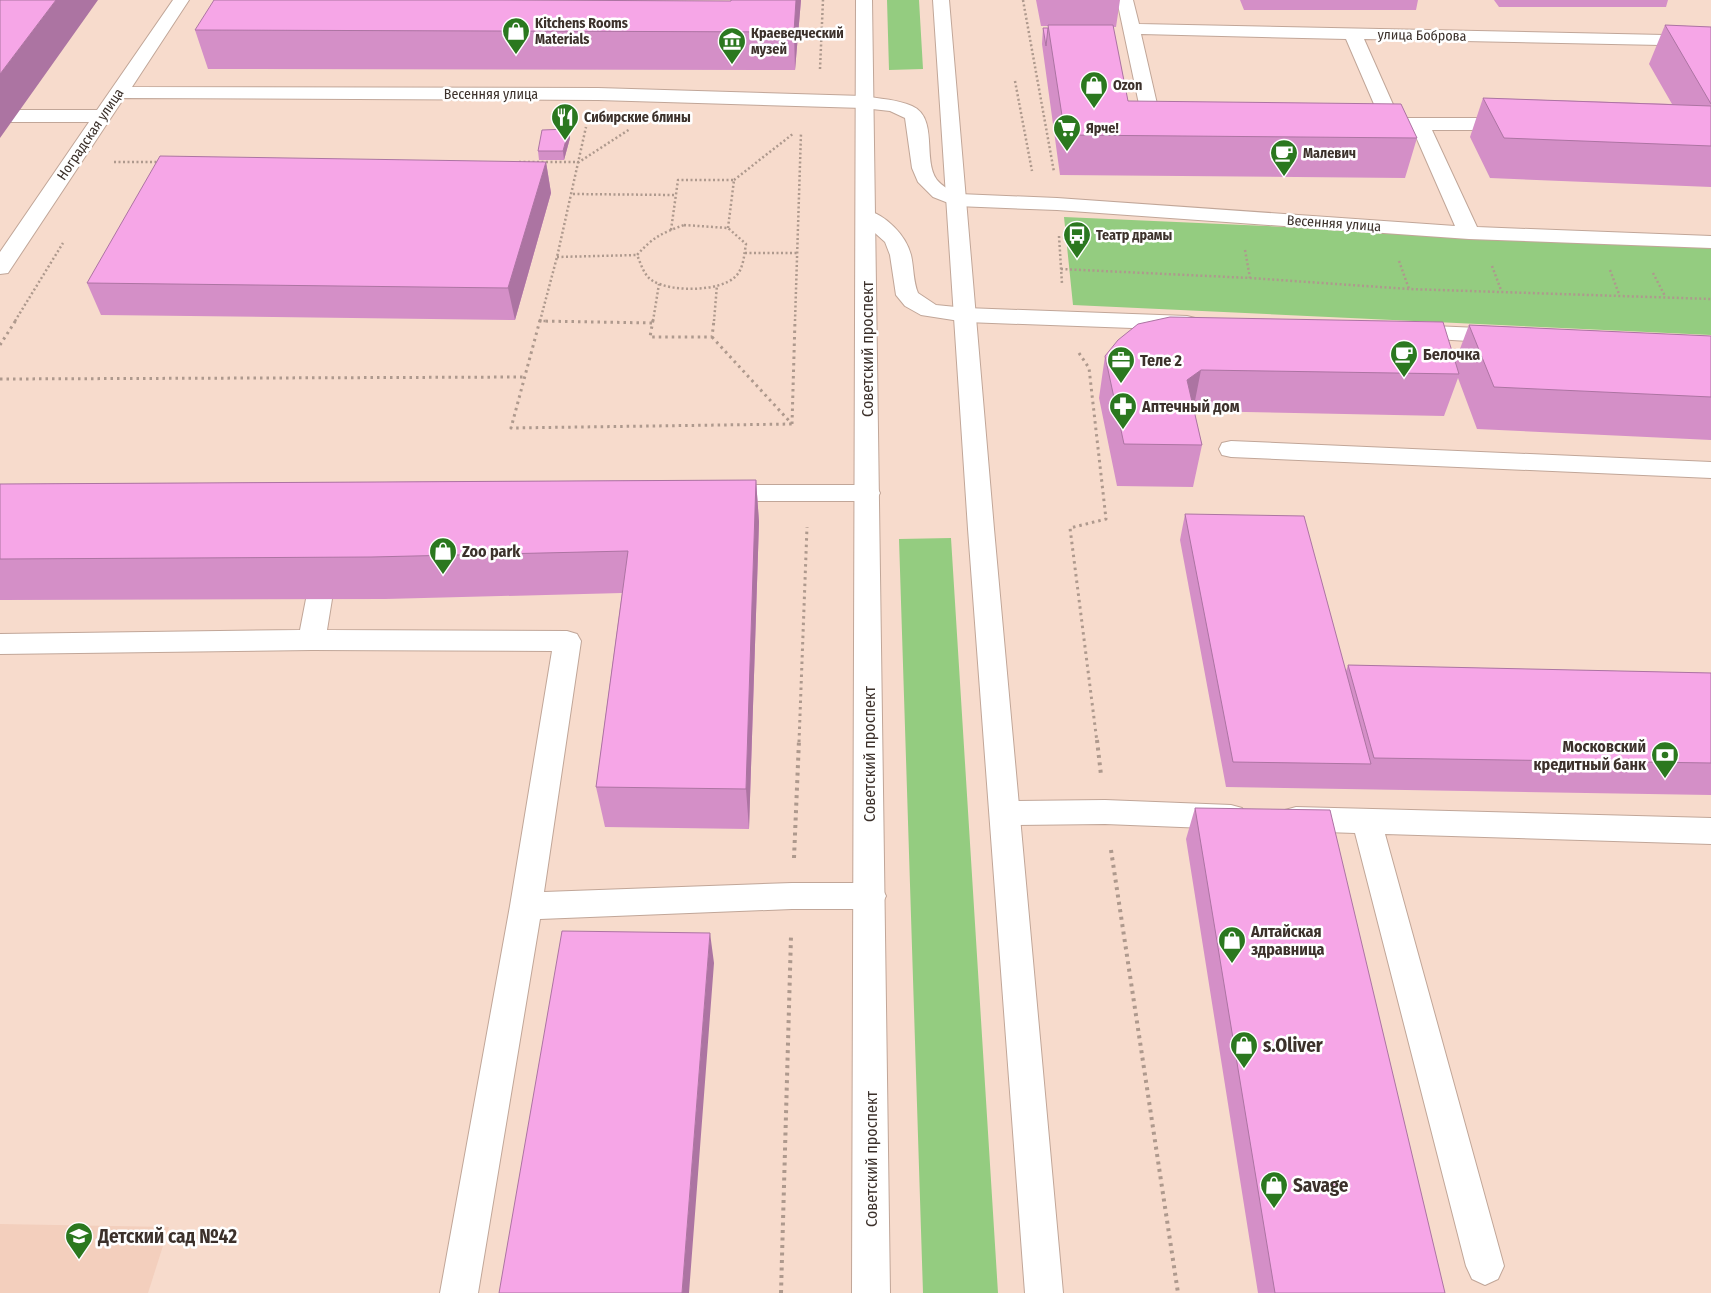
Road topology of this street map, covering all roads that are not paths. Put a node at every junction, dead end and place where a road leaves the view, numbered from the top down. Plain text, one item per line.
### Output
1 (181, 0) edge
2 (864, 0) edge
3 (941, 0) edge
4 (1125, 0) edge
5 (1132, 29) junction
6 (1353, 34) junction
7 (1711, 41) edge
8 (567, 77) edge
9 (119, 92) junction
10 (562, 95) junction
11 (864, 102) junction
12 (0, 116) edge
13 (102, 116) junction
14 (1181, 124) edge
15 (1354, 124) edge
16 (1392, 124) junction
17 (1420, 124) junction
18 (1529, 124) edge
19 (956, 200) junction
20 (866, 216) junction
21 (1470, 233) junction
22 (1711, 242) edge
23 (0, 268) edge
24 (966, 315) junction
25 (1203, 324) edge
26 (1392, 332) edge
27 (1522, 337) edge
28 (1231, 449) dead end
29 (1711, 470) edge
30 (700, 493) edge
31 (868, 493) junction
32 (319, 599) edge
33 (312, 640) junction
34 (0, 644) edge
35 (1005, 813) junction
36 (1367, 822) junction
37 (1711, 831) edge
38 (870, 896) junction
39 (526, 906) junction
40 (1485, 1266) dead end
41 (459, 1293) edge
42 (871, 1293) edge
43 (1044, 1293) edge

1 - 9 street, Ноградская улица
2 - 11 street, Советский проспект
3 - 19 street
4 - 5 street
5 - 6 street, улица Боброва
5 - 14 street
6 - 7 street, улица Боброва
6 - 16 street
8 - 10 street
9 - 10 street, Весенняя улица
9 - 13 street, Ноградская улица
10 - 11 street, Весенняя улица
11 - 19 street
11 - 20 street, Советский проспект
12 - 13 street
13 - 23 street, Ноградская улица
15 - 16 street
16 - 17 street
17 - 18 street
17 - 21 street
19 - 21 street, Весенняя улица
19 - 24 street
20 - 24 street
20 - 31 street, Советский проспект
21 - 22 street, Весенняя улица
24 - 25 street
24 - 35 street
26 - 27 street
28 - 29 street
30 - 31 street
31 - 38 street, Советский проспект
32 - 33 street
33 - 34 street
33 - 39 street
35 - 36 street
35 - 43 street
36 - 37 street
36 - 40 street
38 - 39 street
38 - 42 street, Советский проспект
39 - 41 street

